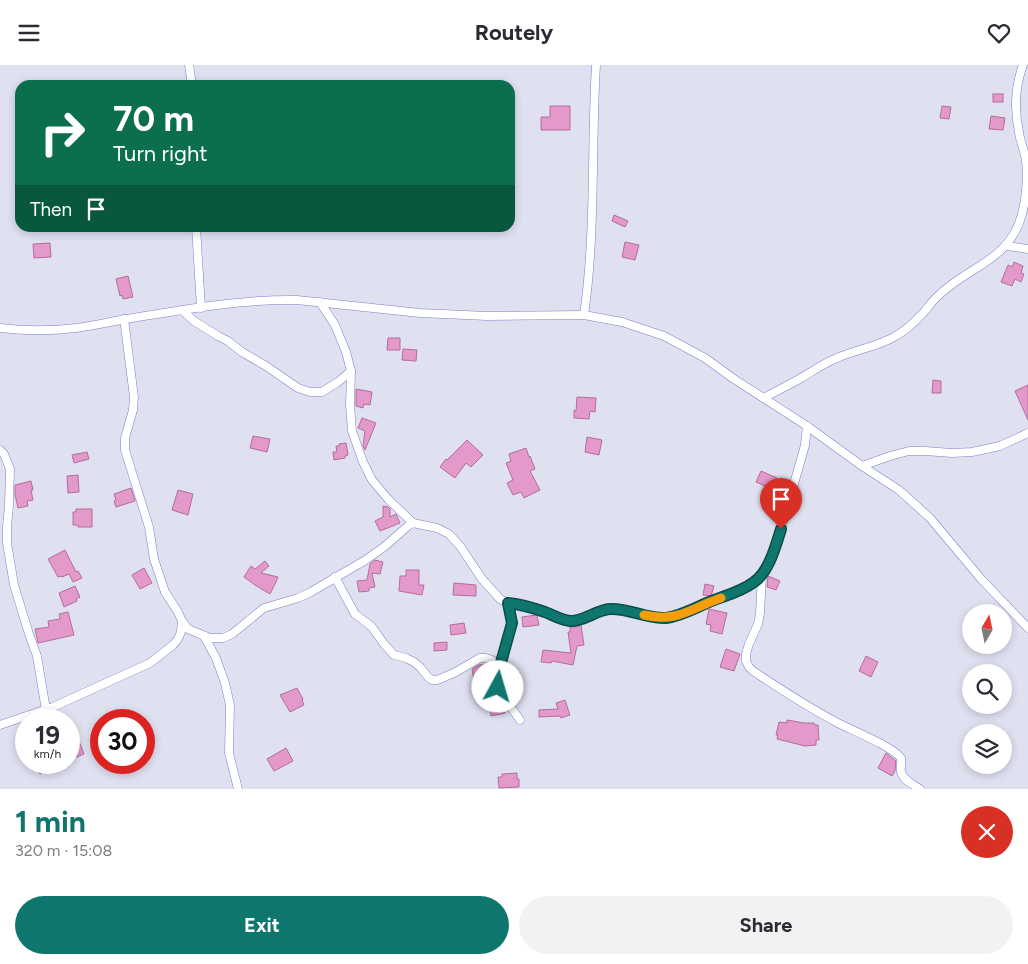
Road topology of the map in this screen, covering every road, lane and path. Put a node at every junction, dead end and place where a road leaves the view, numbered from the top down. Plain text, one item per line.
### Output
1 (189, 65) edge
2 (596, 65) edge
3 (1023, 65) edge
4 (191, 80) edge
5 (196, 232) edge
6 (1007, 246) junction
7 (1028, 249) edge
8 (320, 302) junction
9 (201, 308) junction
10 (183, 311) junction
11 (584, 315) junction
12 (124, 319) junction
13 (0, 328) edge
14 (351, 371) junction
15 (764, 398) junction
16 (808, 426) junction
17 (1028, 433) edge
18 (0, 450) edge
19 (862, 466) junction
20 (413, 523) junction
21 (762, 575) junction
22 (335, 577) junction
23 (508, 603) junction
24 (182, 621) junction
25 (1028, 628) edge
26 (204, 636) junction
27 (500, 666) junction
28 (46, 709) edge
29 (48, 709) edge
30 (15, 720) edge
31 (520, 720) dead end
32 (0, 725) edge
33 (238, 789) edge
34 (920, 789) edge

1 - 4 street
2 - 11 street
3 - 6 street
5 - 9 street
6 - 7 street
6 - 15 street
8 - 9 street
8 - 11 street
8 - 14 street
9 - 10 street
10 - 12 street
10 - 14 street
11 - 15 street
12 - 13 street
12 - 24 street
14 - 20 street
15 - 16 street
16 - 19 street
16 - 21 street
17 - 19 street
18 - 28 street
19 - 25 street
20 - 22 street
20 - 23 street
21 - 23 street
21 - 34 street
22 - 26 street
22 - 27 street
23 - 27 street
24 - 26 street
24 - 29 street
26 - 33 street
27 - 31 street
30 - 32 street

